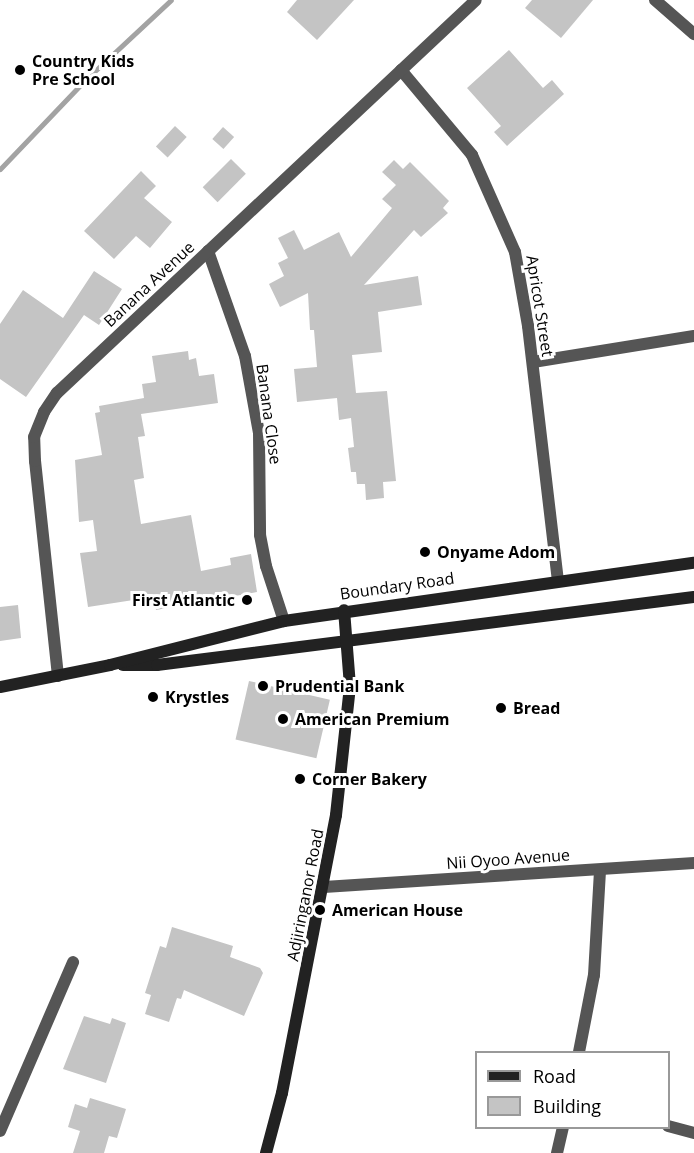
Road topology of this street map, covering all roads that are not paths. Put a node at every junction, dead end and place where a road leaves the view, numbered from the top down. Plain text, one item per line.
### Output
1 (476, 0) edge
2 (655, 0) edge
3 (694, 33) edge
4 (400, 70) junction
5 (208, 251) junction
6 (694, 336) edge
7 (533, 362) junction
8 (694, 563) edge
9 (558, 581) junction
10 (694, 597) edge
11 (344, 610) junction
12 (284, 621) junction
13 (348, 639) junction
14 (110, 665) junction
15 (58, 676) junction
16 (0, 687) edge
17 (694, 863) edge
18 (600, 870) junction
19 (324, 887) junction
20 (73, 962) dead end
21 (579, 1051) edge
22 (670, 1126) edge
23 (563, 1129) edge
24 (0, 1131) edge
25 (694, 1132) edge
26 (266, 1153) edge
27 (557, 1153) edge

1 - 4 street, Banana Avenue
2 - 3 street
4 - 5 street, Banana Avenue
4 - 7 street, Apricot Street
5 - 12 street, Banana Close
5 - 15 street, Banana Avenue
6 - 7 street
7 - 9 street, Apricot Street
8 - 9 main road, Boundary Road
9 - 11 main road, Boundary Road
10 - 13 main road, Boundary Road
11 - 12 main road, Boundary Road
11 - 13 main road, Adjiringanor Road
12 - 14 main road, Boundary Road
13 - 14 main road, Boundary Road
13 - 19 main road, Adjiringanor Road
14 - 15 main road, Boundary Road
15 - 16 main road, Boundary Road
17 - 18 street, Nii Oyoo Avenue
18 - 19 street, Nii Oyoo Avenue
18 - 21 street
19 - 26 main road, Adjiringanor Road
20 - 24 street
22 - 25 street
23 - 27 street

